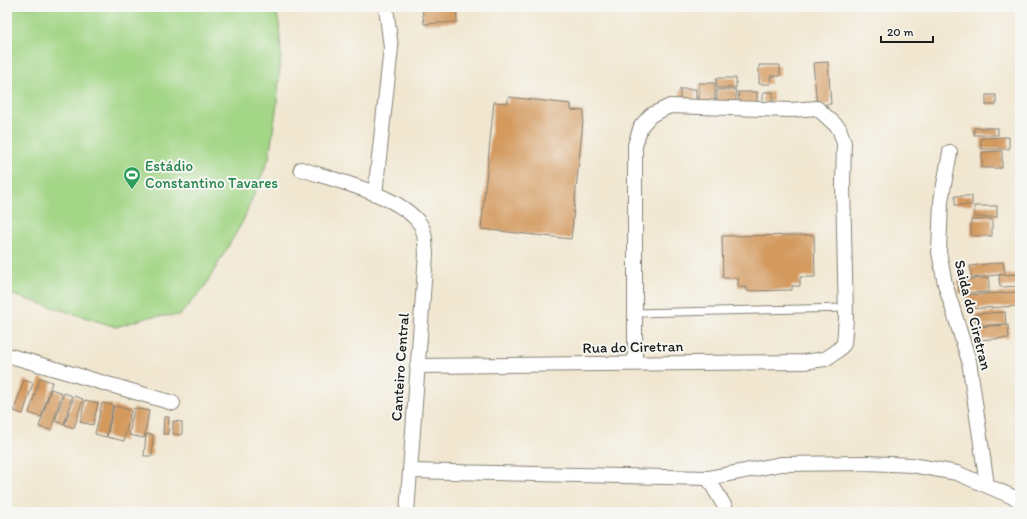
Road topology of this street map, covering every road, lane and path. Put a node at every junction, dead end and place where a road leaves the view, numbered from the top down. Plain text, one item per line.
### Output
1 (386, 7) edge
2 (950, 152) dead end
3 (301, 169) dead end
4 (375, 194) junction
5 (846, 308) junction
6 (636, 313) junction
7 (7, 355) edge
8 (635, 364) junction
9 (417, 366) junction
10 (173, 403) dead end
11 (410, 471) junction
12 (708, 478) junction
13 (987, 486) junction
14 (1020, 500) edge
15 (407, 512) edge
16 (728, 512) edge

1 - 4 street
2 - 13 street, Saida do Ciretran
3 - 4 street
4 - 9 street, Canteiro Central
5 - 6 lane
5 - 6 street
5 - 8 street, Rua do Ciretran
6 - 8 street
7 - 10 street
8 - 9 street, Rua do Ciretran
9 - 11 street, Canteiro Central
11 - 12 street
11 - 15 street, Canteiro Central
12 - 13 street
12 - 16 street
13 - 14 street

